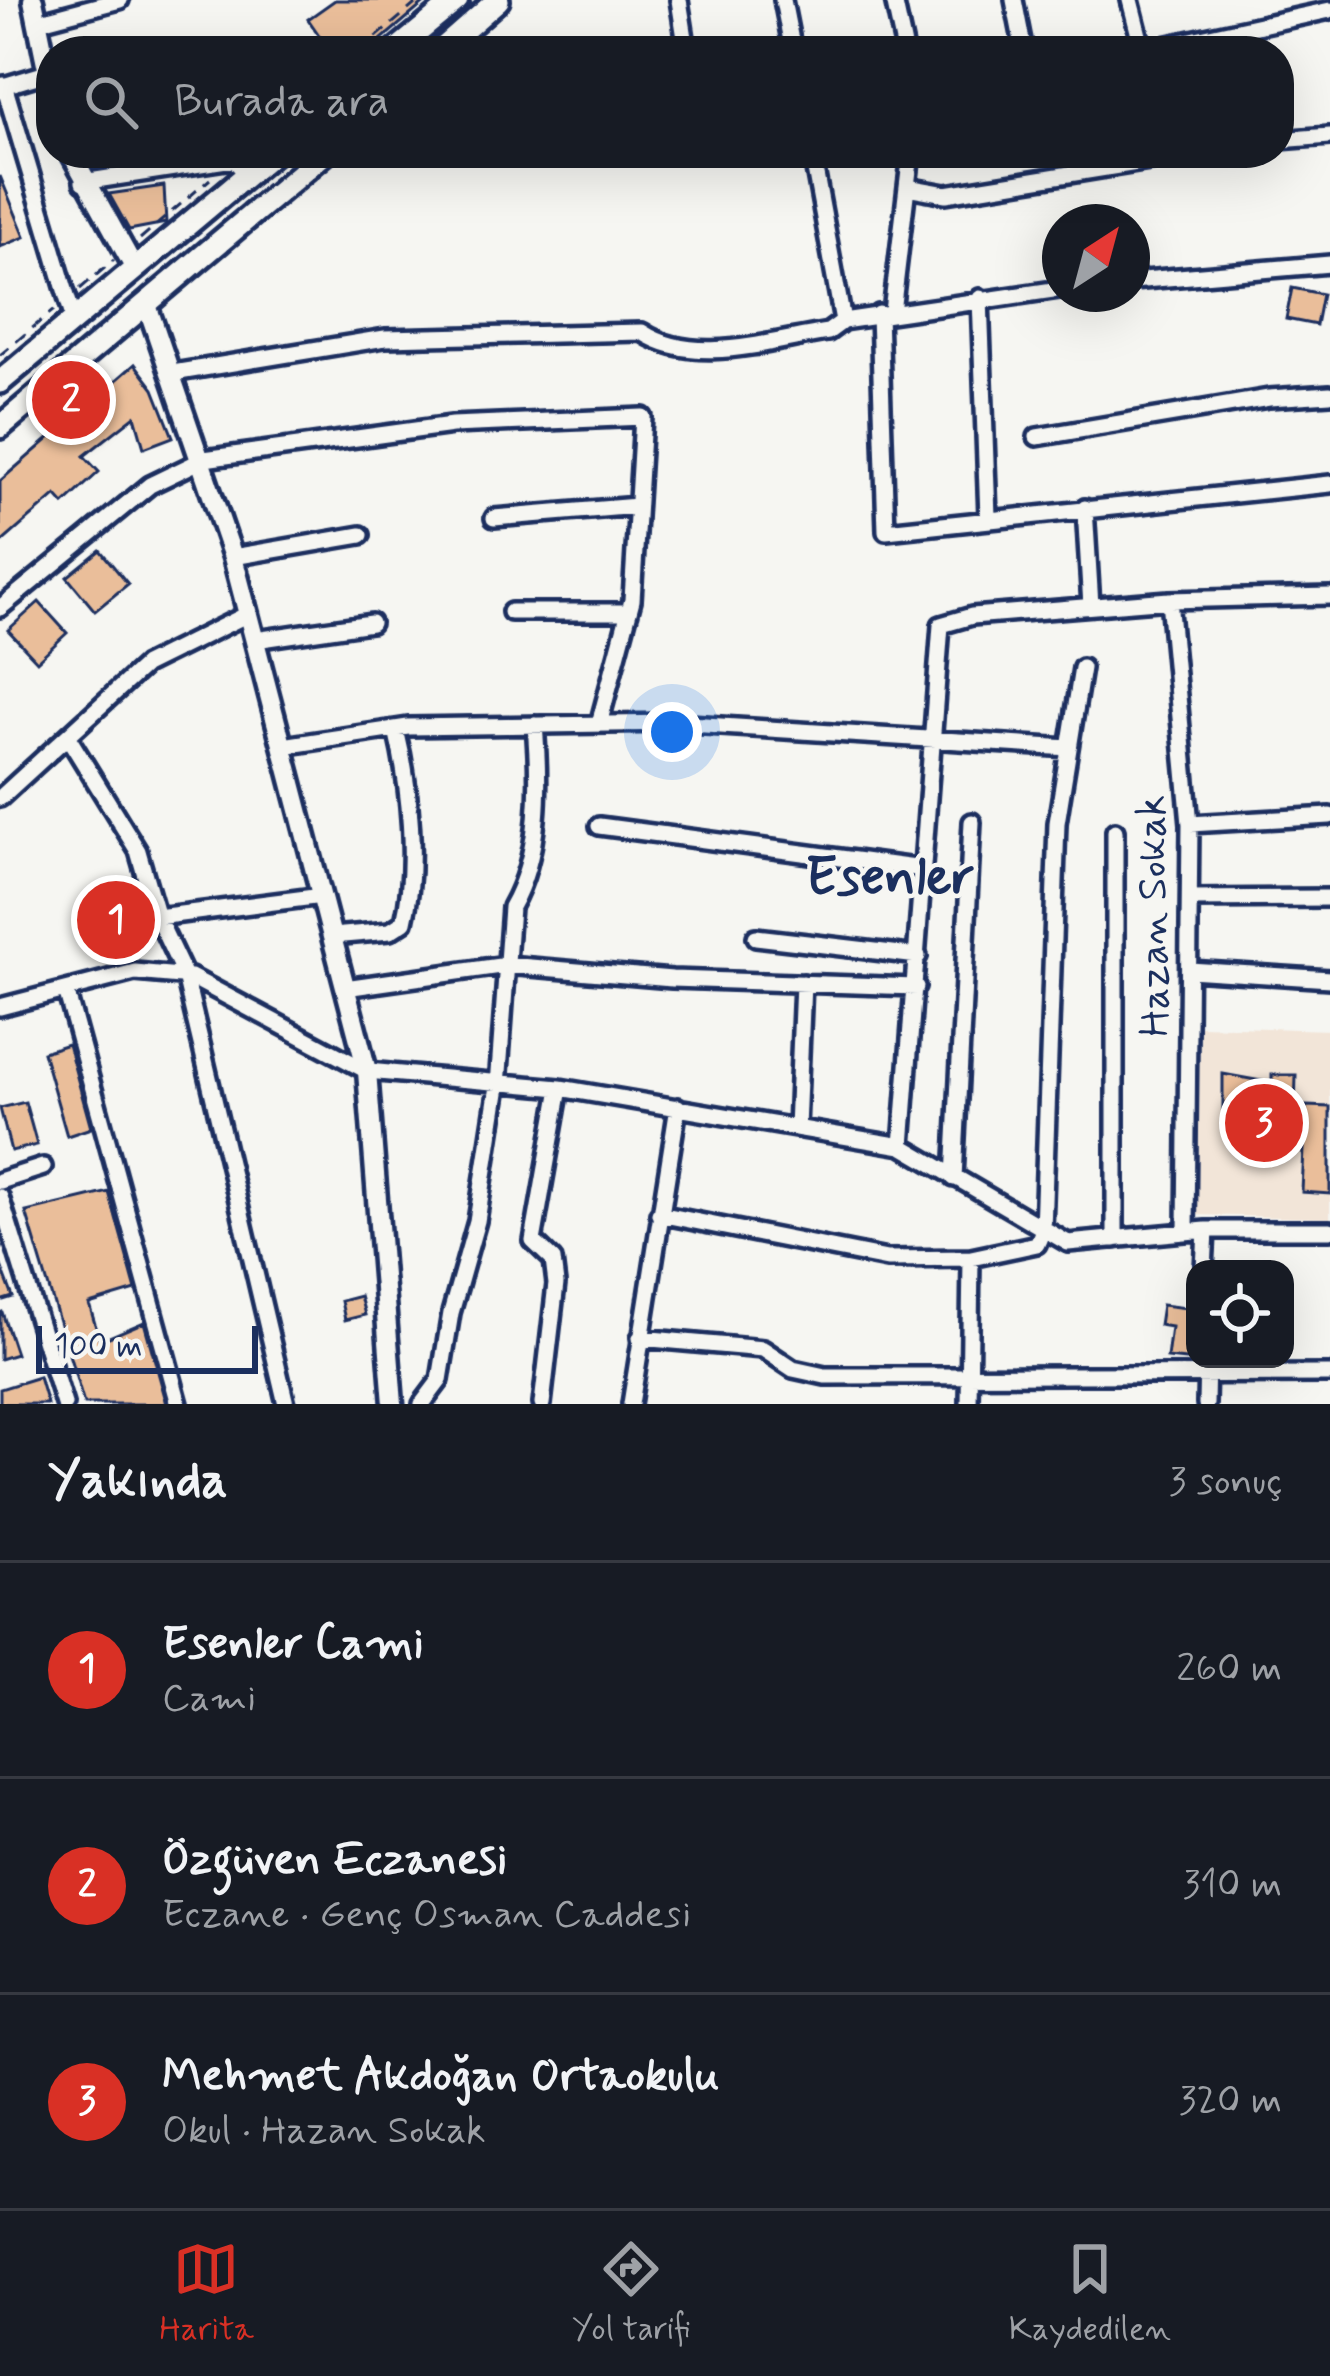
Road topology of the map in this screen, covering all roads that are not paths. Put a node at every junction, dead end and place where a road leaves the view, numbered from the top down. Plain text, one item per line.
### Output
1 (33, 0) edge
2 (120, 0) edge
3 (457, 0) edge
4 (498, 0) edge
5 (679, 0) edge
6 (783, 0) edge
7 (894, 0) edge
8 (1014, 0) edge
9 (1130, 0) edge
10 (1320, 8) edge
11 (37, 22) junction
12 (40, 36) edge
13 (413, 36) edge
14 (457, 36) edge
15 (685, 36) edge
16 (790, 36) edge
17 (902, 36) edge
18 (1021, 36) edge
19 (1138, 36) edge
20 (1204, 36) edge
21 (36, 82) edge
22 (2, 86) edge
23 (1330, 136) edge
24 (1294, 139) edge
25 (77, 168) edge
26 (174, 168) edge
27 (242, 168) edge
28 (255, 168) edge
29 (307, 168) edge
30 (815, 168) edge
31 (909, 168) edge
32 (1106, 168) edge
33 (248, 174) junction
34 (83, 182) junction
35 (907, 187) junction
36 (1330, 264) edge
37 (134, 269) junction
38 (1150, 279) edge
39 (1042, 291) edge
40 (980, 298) junction
41 (147, 305) junction
42 (886, 313) junction
43 (74, 320) junction
44 (843, 321) junction
45 (173, 373) junction
46 (0, 382) edge
47 (1330, 394) edge
48 (0, 428) edge
49 (1037, 437) dead end
50 (204, 459) junction
51 (1330, 484) edge
52 (638, 506) junction
53 (1085, 508) junction
54 (988, 517) junction
55 (494, 518) dead end
56 (361, 535) dead end
57 (233, 557) junction
58 (1330, 596) edge
59 (1169, 600) junction
60 (1091, 606) junction
61 (0, 608) edge
62 (511, 612) dead end
63 (629, 613) junction
64 (248, 614) junction
65 (371, 622) dead end
66 (255, 640) junction
67 (1082, 668) dead end
68 (599, 724) junction
69 (535, 725) junction
70 (396, 729) junction
71 (68, 737) junction
72 (931, 739) junction
73 (283, 746) junction
74 (1069, 748) junction
75 (0, 798) edge
76 (1330, 816) edge
77 (972, 822) dead end
78 (1190, 824) junction
79 (598, 826) dead end
80 (1115, 831) dead end
81 (923, 869) junction
82 (322, 896) junction
83 (1330, 898) edge
84 (1190, 899) junction
85 (157, 917) junction
86 (332, 936) junction
87 (756, 937) dead end
88 (918, 956) junction
89 (507, 965) junction
90 (1190, 970) junction
91 (184, 976) junction
92 (1330, 979) edge
93 (803, 983) junction
94 (916, 987) junction
95 (345, 988) junction
96 (66, 989) junction
97 (0, 1007) edge
98 (367, 1071) junction
99 (498, 1086) junction
100 (560, 1088) junction
101 (678, 1108) junction
102 (797, 1128) junction
103 (902, 1145) junction
104 (44, 1167) dead end
105 (954, 1178) junction
106 (0, 1180) edge
107 (0, 1197) edge
108 (659, 1214) junction
109 (1043, 1230) junction
110 (1206, 1230) junction
111 (1330, 1230) edge
112 (1186, 1232) junction
113 (1115, 1239) junction
114 (971, 1258) junction
115 (1204, 1260) edge
116 (640, 1338) junction
117 (1186, 1368) edge
118 (1207, 1368) edge
119 (1225, 1368) edge
120 (1330, 1374) edge
121 (969, 1378) junction
122 (64, 1404) edge
123 (179, 1404) edge
124 (286, 1404) edge
125 (390, 1404) edge
126 (422, 1404) edge
127 (542, 1404) edge
128 (631, 1404) edge
129 (969, 1404) edge
130 (1206, 1404) edge

1 - 11 street
2 - 11 street
3 - 13 main road
4 - 14 main road
5 - 15 street
6 - 16 street
7 - 17 street
8 - 18 street
9 - 19 street
10 - 20 street
11 - 12 street
21 - 22 street
22 - 43 street
23 - 24 street
25 - 34 street
26 - 34 street
27 - 33 street
28 - 33 main road
29 - 41 main road
30 - 44 street
31 - 35 street
32 - 35 street
33 - 37 main road
34 - 37 street
35 - 42 street
36 - 38 street
37 - 43 main road
39 - 40 street
40 - 42 street
40 - 54 street
41 - 45 street
41 - 48 main road
42 - 44 street
42 - 54 street
43 - 46 main road
44 - 45 street
45 - 50 street
47 - 49 street
50 - 52 street
50 - 57 street
50 - 61 street
51 - 53 street
52 - 55 street
52 - 63 street
53 - 54 street
53 - 60 street
56 - 57 street
57 - 64 street
58 - 59 street
59 - 60 street
59 - 78 street, Hazan Sokak
60 - 72 street
62 - 63 street
63 - 68 street
64 - 66 street
64 - 71 street
65 - 66 street
66 - 73 street
67 - 74 street
68 - 69 street
68 - 72 street
69 - 70 street
69 - 89 street
70 - 73 street
70 - 86 street
71 - 75 street
71 - 85 street
72 - 74 street
72 - 81 street
73 - 82 street
74 - 109 street
76 - 78 street
77 - 105 street
78 - 84 street, Hazan Sokak
79 - 81 street
80 - 113 street
81 - 88 street
82 - 85 street
82 - 86 street
83 - 84 street
84 - 90 street, Hazan Sokak
85 - 91 street
86 - 95 street
87 - 88 street
88 - 94 street
89 - 93 street
89 - 95 street
89 - 99 street
90 - 92 street
90 - 112 street, Hazan Sokak
91 - 96 street
91 - 98 street
91 - 124 street
93 - 94 street
93 - 102 street
94 - 103 street
95 - 98 street
96 - 97 street
96 - 123 street
98 - 99 street
98 - 125 street
99 - 100 street
99 - 126 street
100 - 101 street
100 - 127 street
101 - 102 street
101 - 108 street
102 - 103 street
103 - 105 street
104 - 106 street
105 - 109 street
107 - 122 street
108 - 114 street
108 - 116 street
109 - 113 street
109 - 114 street
110 - 111 street
110 - 112 street
110 - 115 street
112 - 113 street
114 - 121 street
116 - 121 street
116 - 128 street
117 - 121 street
118 - 130 street
119 - 120 street
121 - 129 street

